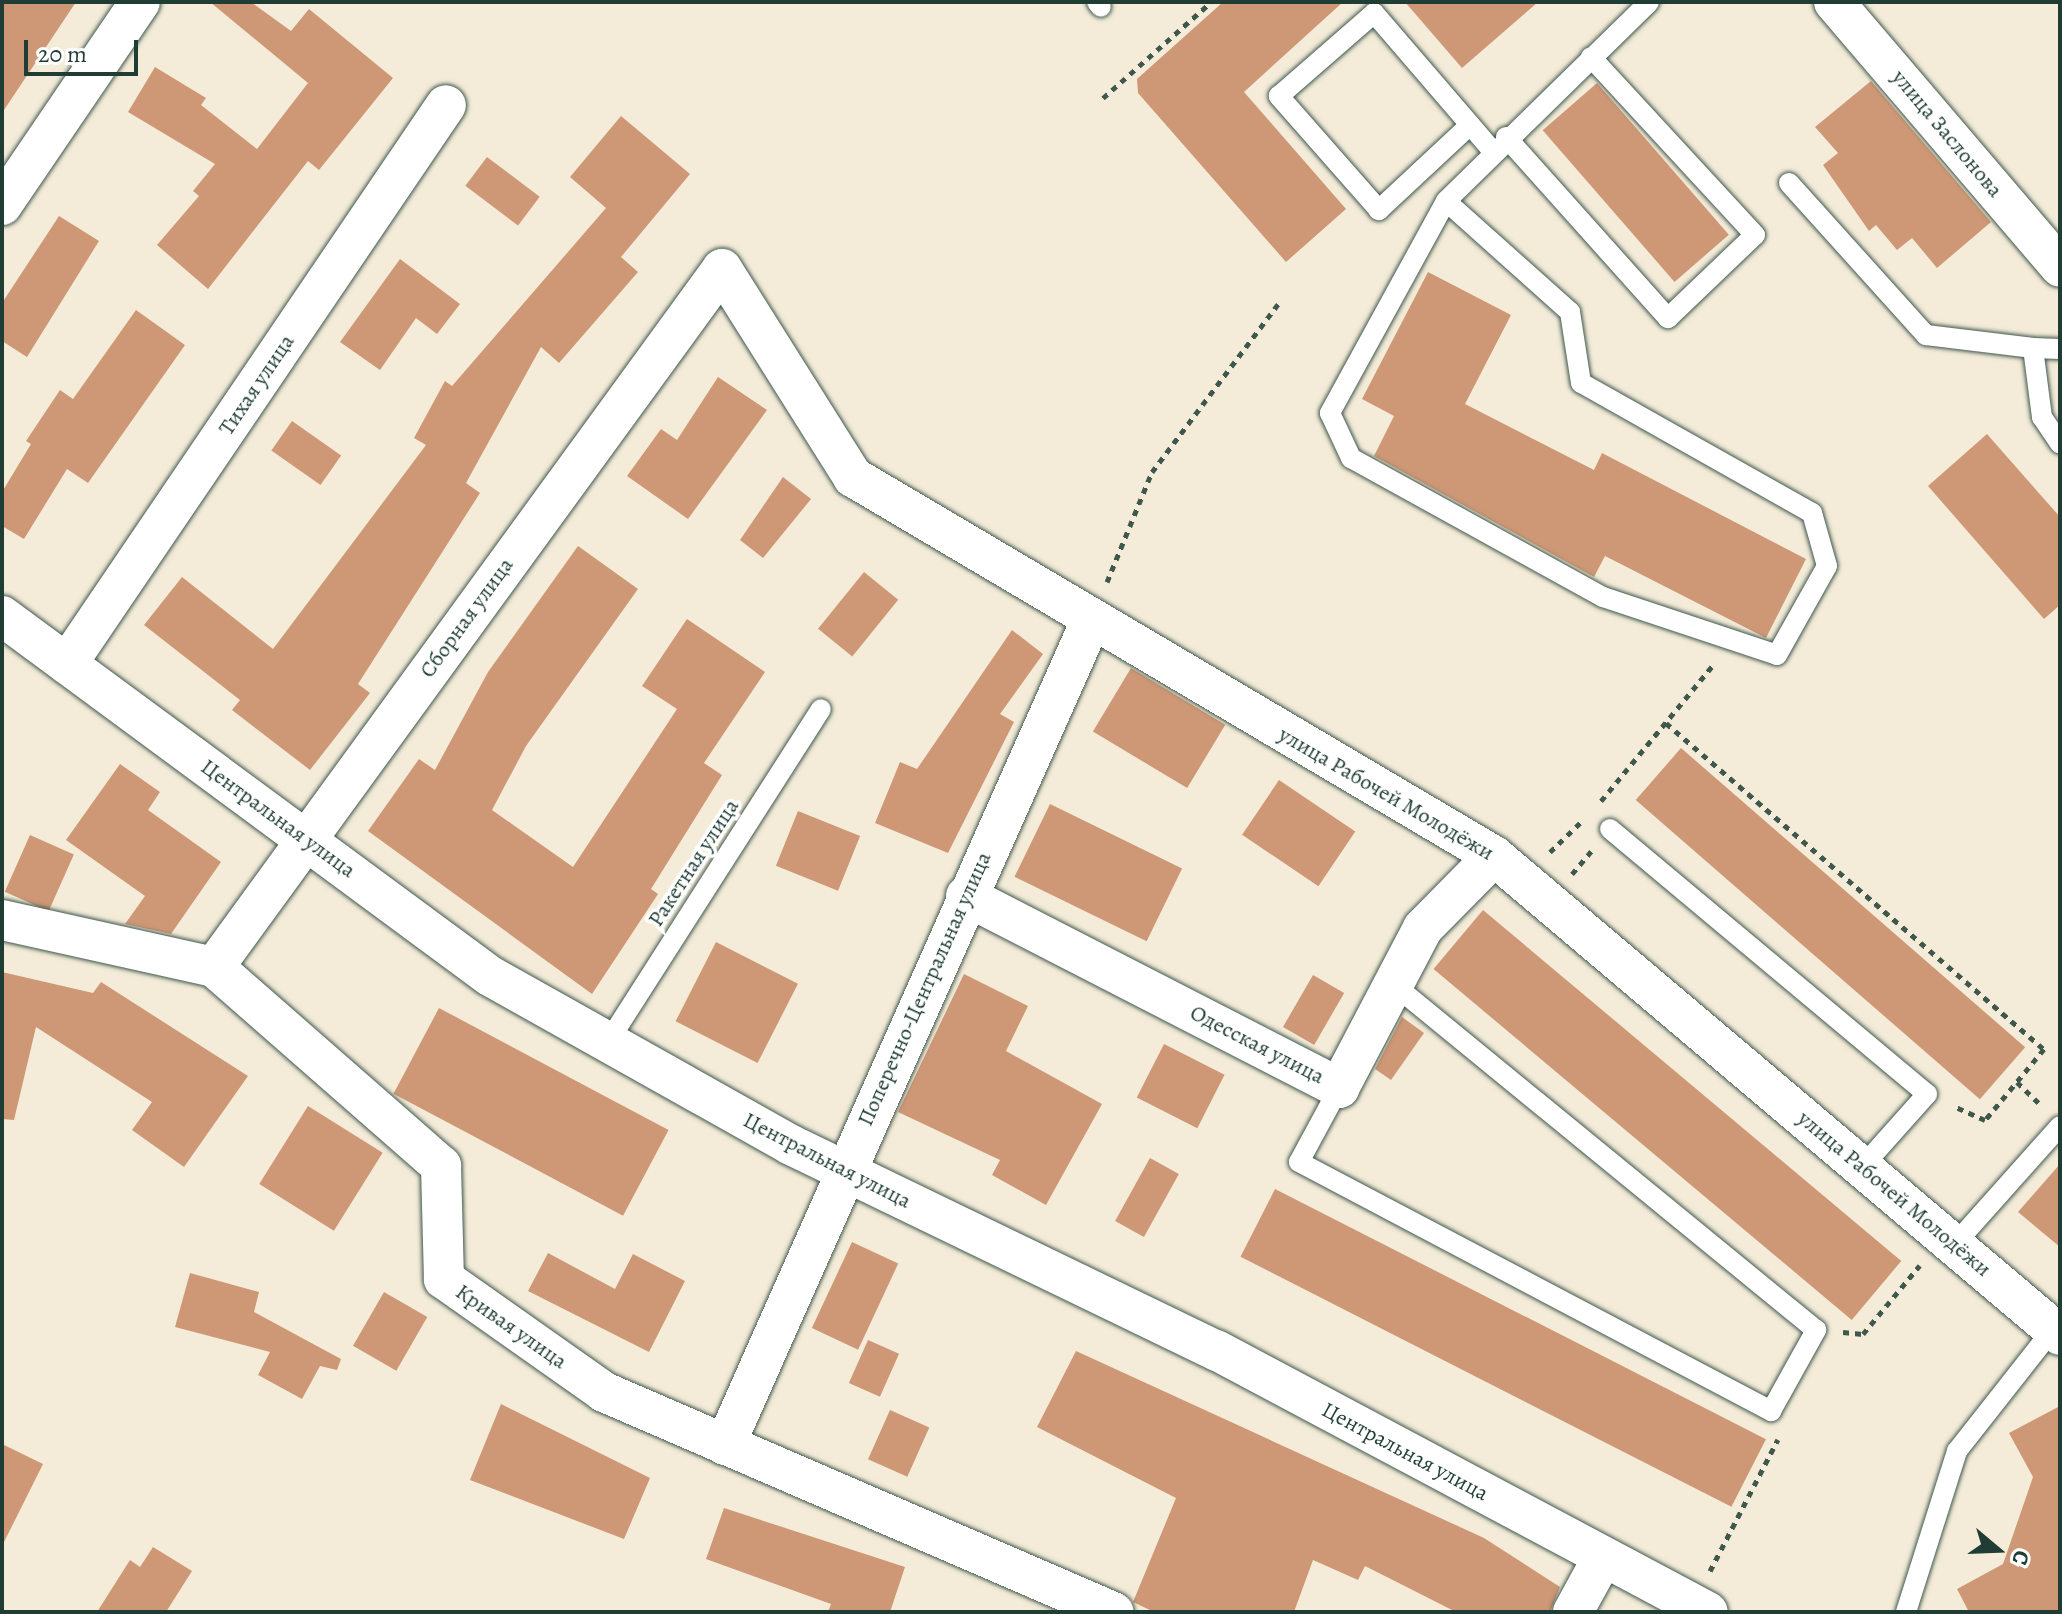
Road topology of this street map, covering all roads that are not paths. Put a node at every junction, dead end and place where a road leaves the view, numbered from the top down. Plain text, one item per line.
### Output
1 (140, 2) edge
2 (1649, 2) edge
3 (1835, 3) edge
4 (1591, 57) junction
5 (446, 105) dead end
6 (1470, 125) junction
7 (1499, 144) junction
8 (1789, 183) dead end
9 (1446, 201) junction
10 (2, 205) edge
11 (2059, 265) edge
12 (722, 269) joint
13 (2033, 348) junction
14 (2060, 349) edge
15 (2060, 444) edge
16 (2, 616) edge
17 (1090, 623) junction
18 (67, 664) junction
19 (821, 709) dead end
20 (1610, 829) road end
21 (305, 839) junction
22 (1494, 856) junction
23 (966, 896) junction
24 (2, 920) edge
25 (214, 967) junction
26 (1393, 984) junction
27 (608, 1042) junction
28 (1339, 1088) junction
29 (2060, 1126) edge
30 (1862, 1167) junction
31 (843, 1172) junction
32 (1949, 1241) junction
33 (2056, 1332) edge
34 (725, 1445) junction
35 (1602, 1559) junction
36 (1700, 1608) edge
37 (1113, 1612) edge
38 (1573, 1612) edge
39 (1906, 1612) edge

1 - 10 street
2 - 4 lane
3 - 11 street, улица Заслонова
4 - 7 lane
4 - 7 lane
5 - 18 street, Тихая улица
6 - 6 lane
6 - 7 lane
7 - 9 lane
8 - 13 lane
9 - 9 lane
12 - 17 street, улица Рабочей Молодёжи
12 - 21 street, Сборная улица
13 - 14 lane
13 - 15 lane
16 - 18 street, Центральная улица
17 - 22 street, улица Рабочей Молодёжи
17 - 23 street, Поперечно-Центральная улица
18 - 21 street, Центральная улица
19 - 27 lane, Ракетная улица
20 - 30 lane
21 - 25 street, Сборная улица
21 - 27 street, Центральная улица
22 - 26 street, Одесская улица
22 - 30 street, улица Рабочей Молодёжи
23 - 28 street, Одесская улица
23 - 31 street, Поперечно-Центральная улица
24 - 25 street, Кривая улица
25 - 34 street, Кривая улица
26 - 28 street, Одесская улица
26 - 28 lane
27 - 31 street, Центральная улица
29 - 32 lane
30 - 32 street, улица Рабочей Молодёжи
31 - 34 street, Поперечно-Центральная улица
31 - 35 street, Центральная улица
32 - 33 street, улица Рабочей Молодёжи
33 - 39 lane
34 - 37 street, Кривая улица
35 - 36 street, Центральная улица
35 - 38 street

